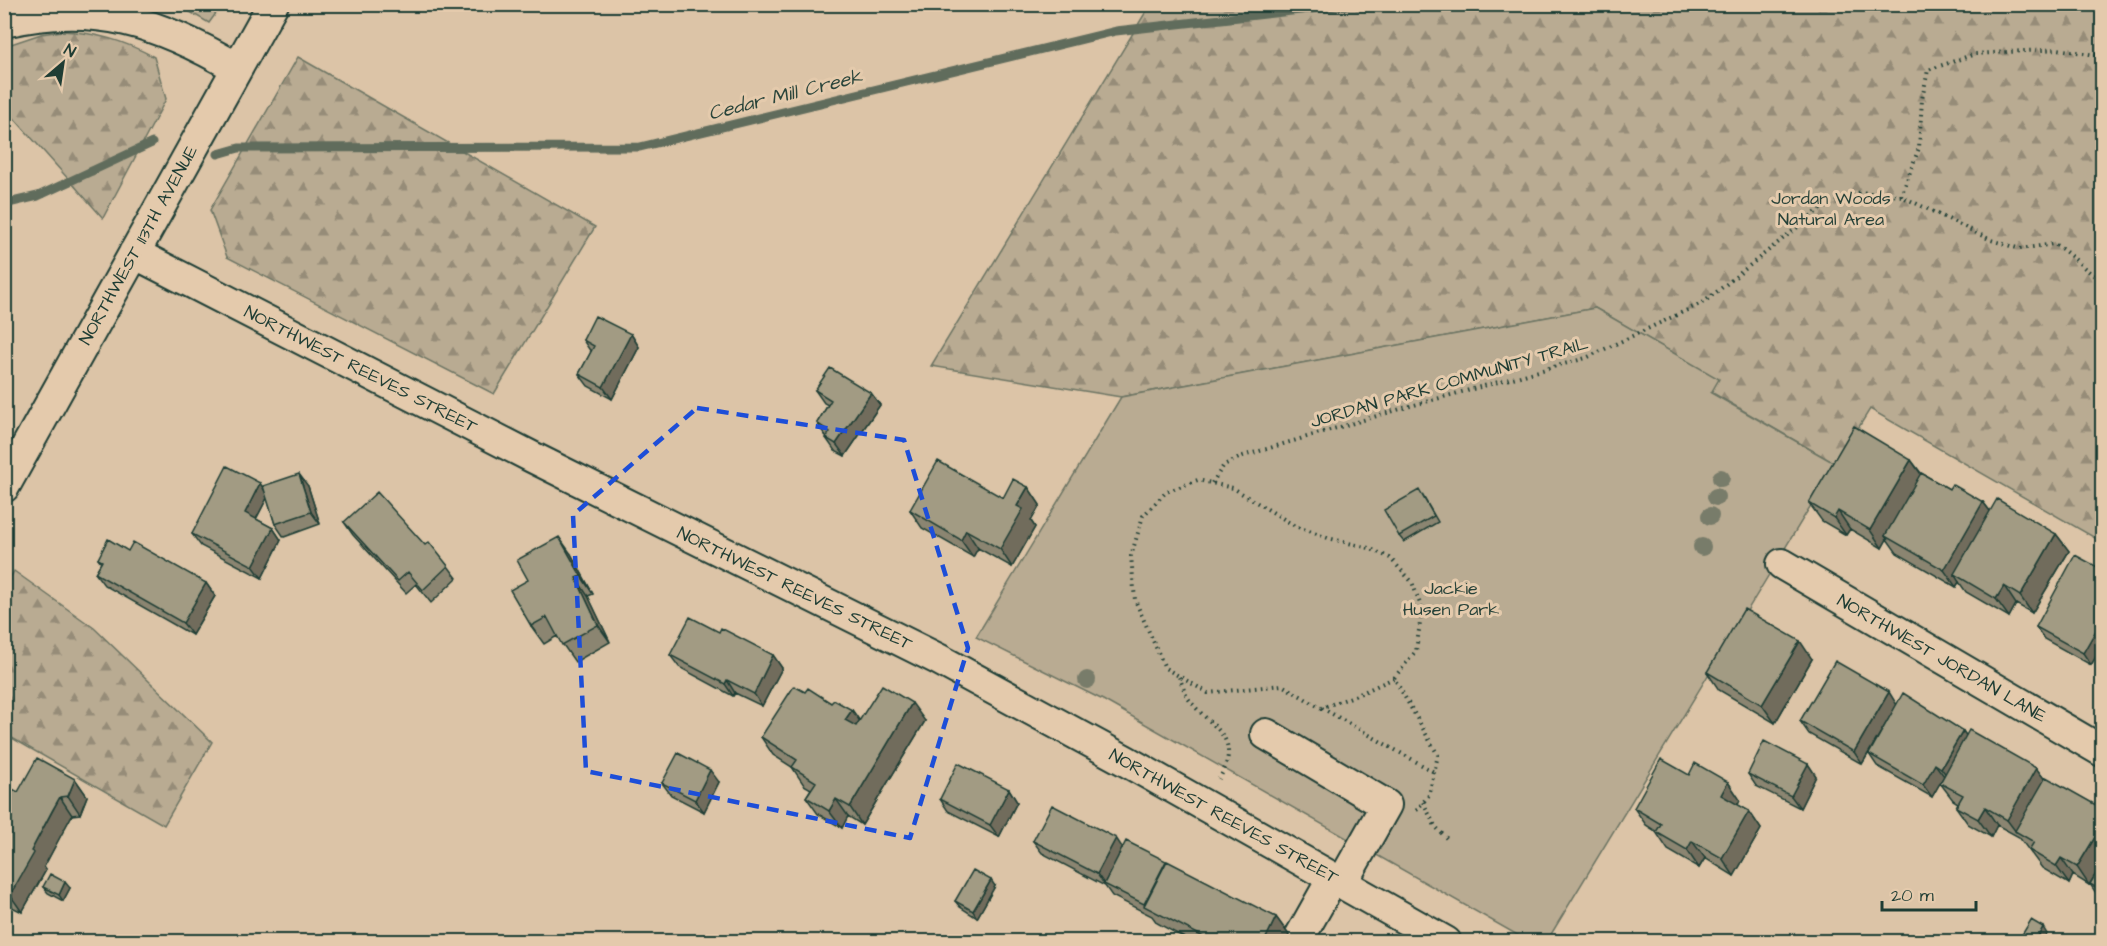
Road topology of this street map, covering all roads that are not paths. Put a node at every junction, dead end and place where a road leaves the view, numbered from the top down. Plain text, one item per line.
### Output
1 (273, 4) edge
2 (4, 22) edge
3 (237, 68) junction
4 (134, 253) junction
5 (4, 487) edge
6 (1782, 564) dead end
7 (1266, 734) dead end
8 (2103, 751) edge
9 (1338, 880) junction
10 (1297, 942) edge
11 (1446, 942) edge

1 - 3 street, NORTHWEST 113TH AVENUE
2 - 3 street
3 - 4 street, NORTHWEST 113TH AVENUE
4 - 5 street, NORTHWEST 113TH AVENUE
4 - 9 street, NORTHWEST REEVES STREET
6 - 8 street, NORTHWEST JORDAN LANE
7 - 9 street
9 - 10 street
9 - 11 street, NORTHWEST REEVES STREET

